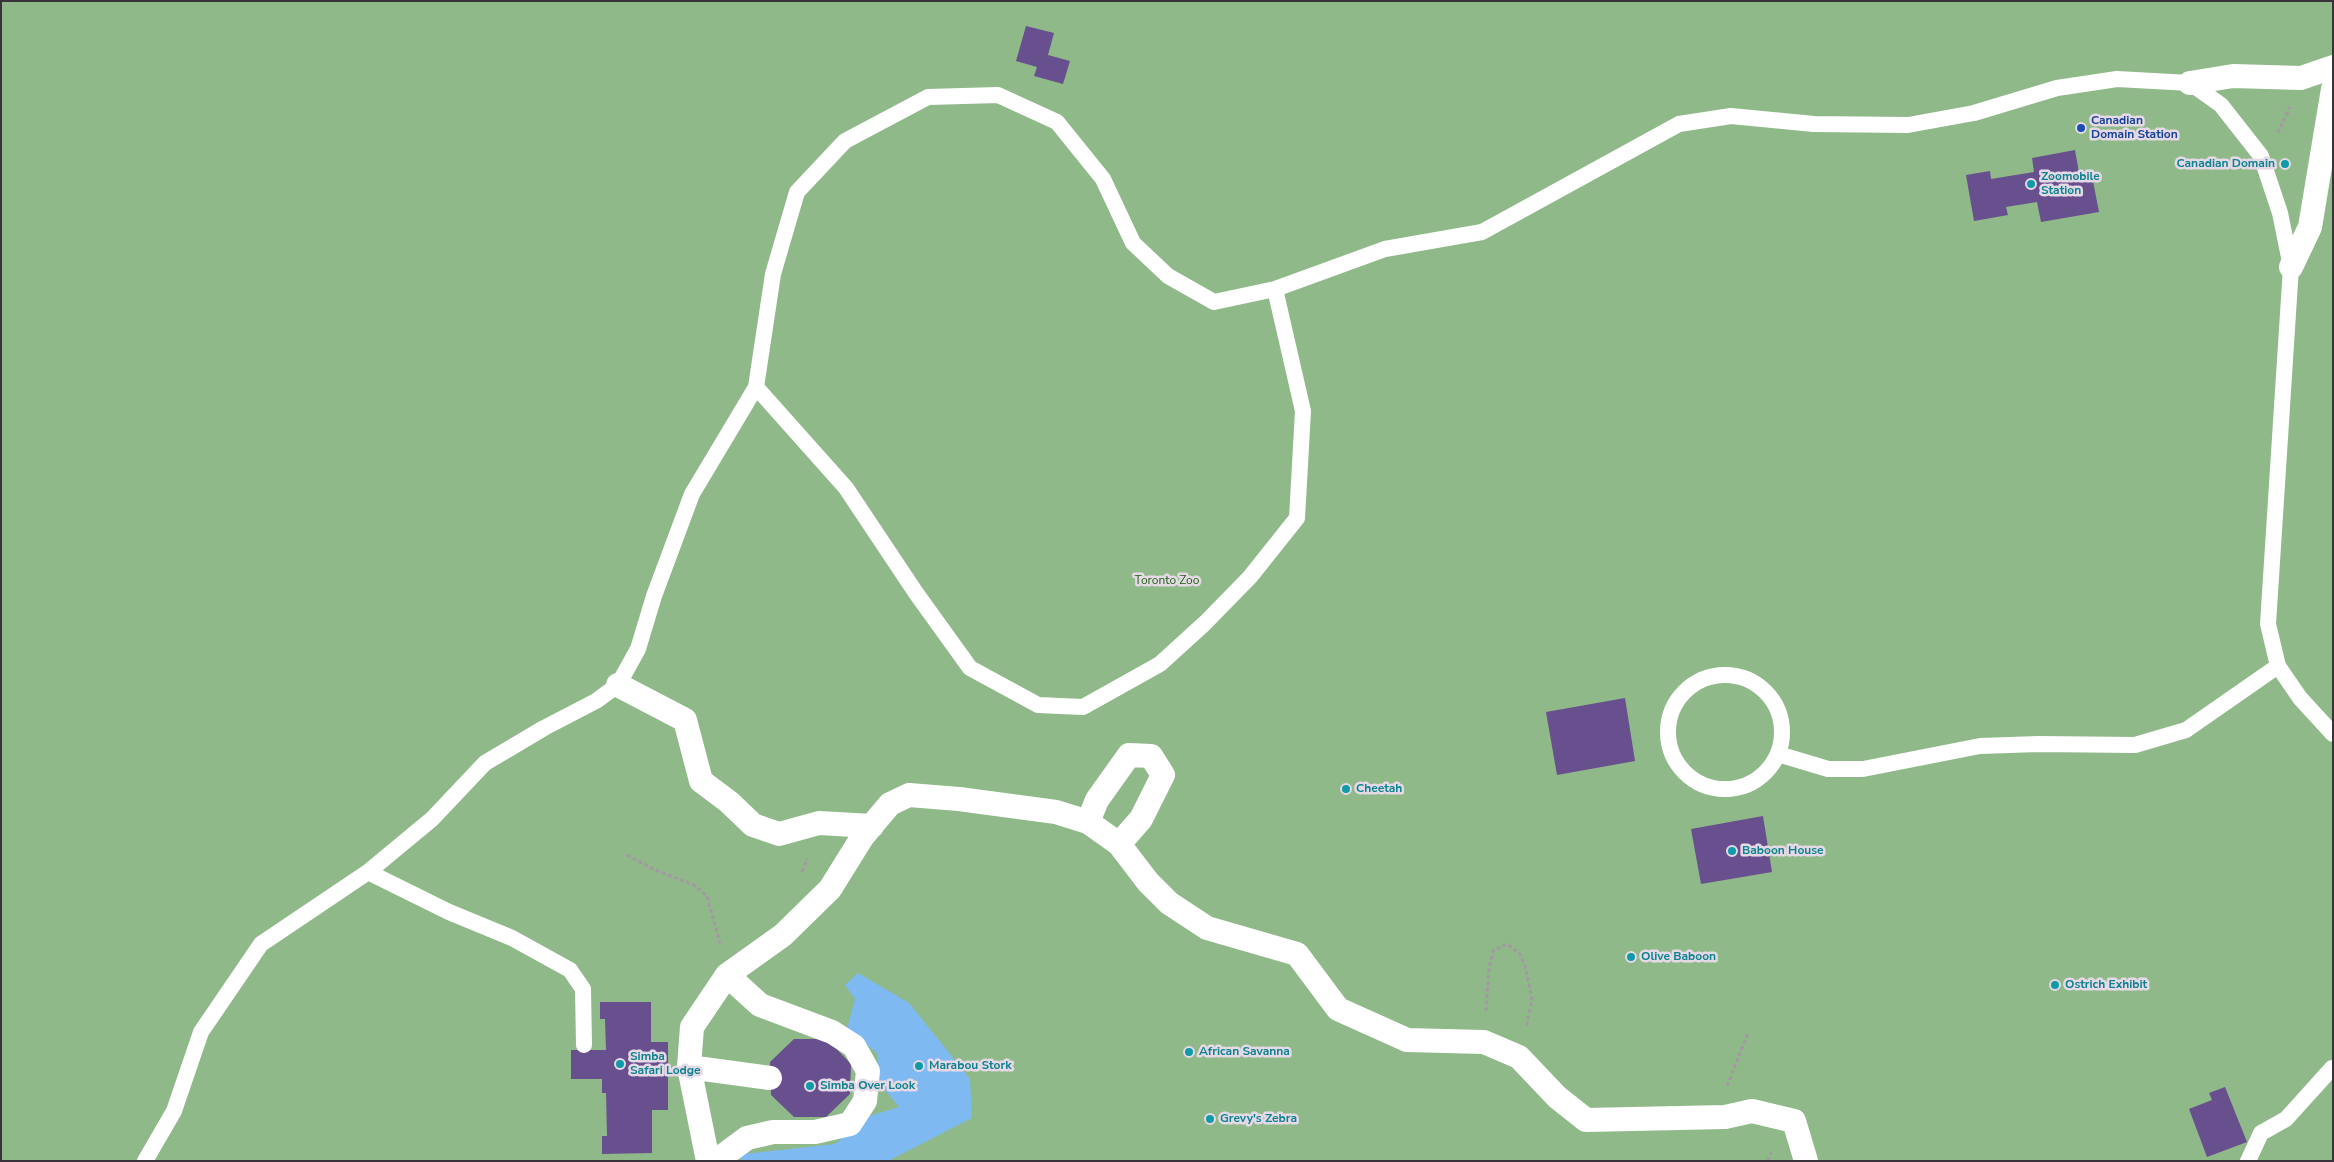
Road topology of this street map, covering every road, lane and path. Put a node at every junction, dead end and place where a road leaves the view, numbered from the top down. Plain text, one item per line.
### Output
1 (2333, 66) edge
2 (2301, 78) junction
3 (2190, 83) junction
4 (2333, 88) edge
5 (2261, 156) junction
6 (2291, 268) junction
7 (1275, 289) junction
8 (756, 387) junction
9 (2278, 666) junction
10 (618, 685) junction
11 (2333, 734) edge
12 (1778, 754) junction
13 (1088, 822) junction
14 (872, 826) junction
15 (1119, 844) junction
16 (626, 855) dead end
17 (368, 872) junction
18 (727, 975) junction
19 (1748, 1034) dead end
20 (1484, 1042) junction
21 (584, 1045) dead end
22 (1519, 1057) junction
23 (689, 1067) junction
24 (2332, 1068) edge
25 (770, 1078) dead end
26 (1725, 1117) junction
27 (145, 1161) edge
28 (708, 1161) edge
29 (716, 1161) edge
30 (1806, 1161) edge
31 (2248, 1161) edge

1 - 2 street
2 - 3 street
2 - 5 path
3 - 5 lane
3 - 7 lane
4 - 6 street
5 - 6 lane
6 - 9 lane
7 - 8 lane
7 - 8 lane
8 - 10 lane
9 - 11 lane
9 - 12 lane
10 - 14 street
10 - 17 lane
12 - 12 lane
13 - 14 street
13 - 15 street
13 - 15 street
14 - 18 street
15 - 20 street
16 - 18 path
17 - 21 lane
17 - 27 lane
18 - 23 street
18 - 29 street
19 - 26 path
20 - 22 street
20 - 22 path
22 - 26 street
23 - 25 street
23 - 28 street
24 - 31 lane
26 - 30 street

